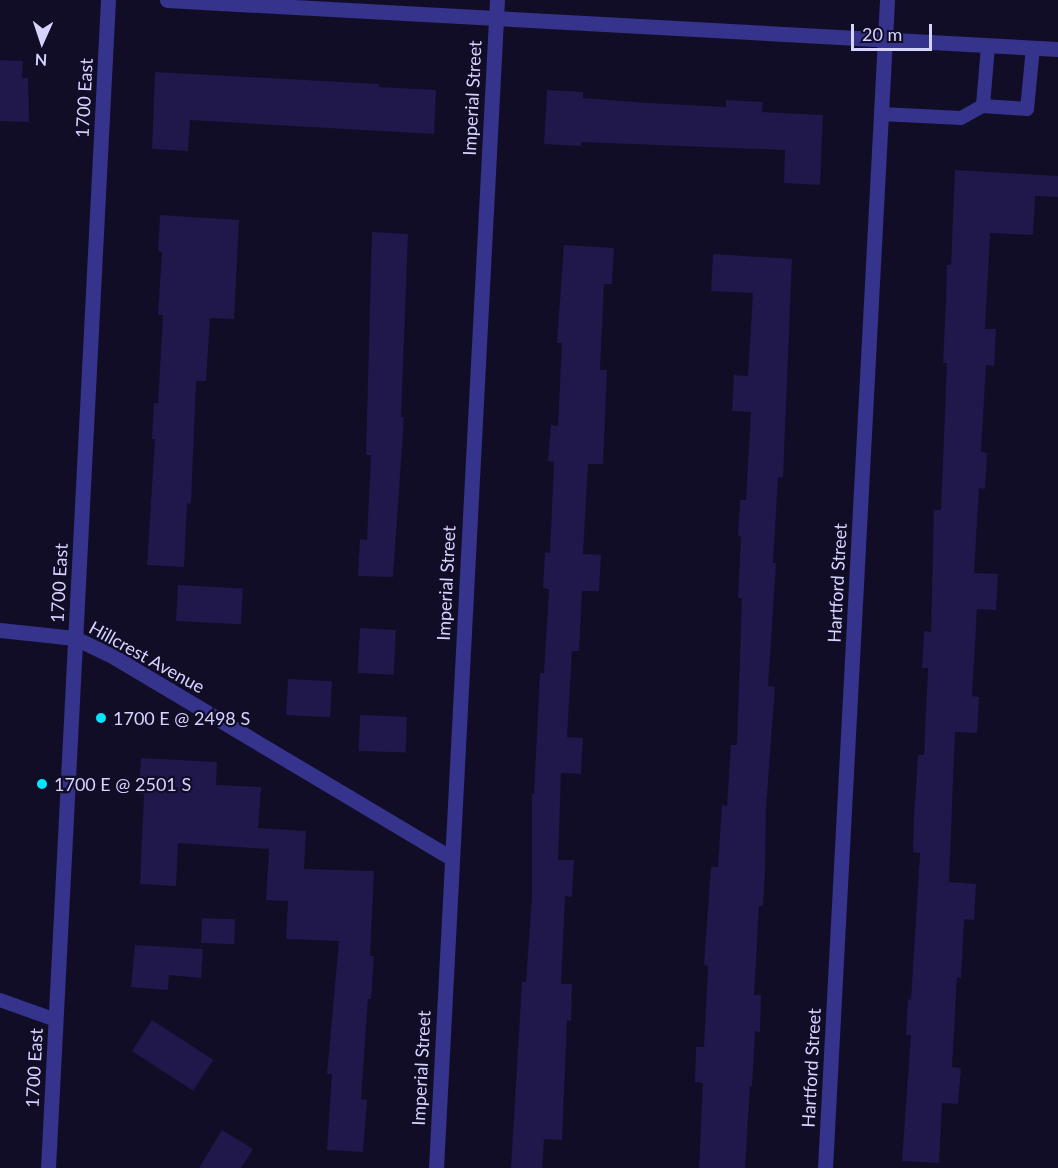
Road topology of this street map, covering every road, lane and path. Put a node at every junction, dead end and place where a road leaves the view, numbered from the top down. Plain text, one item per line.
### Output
1 (108, 0) edge
2 (167, 0) edge
3 (497, 0) edge
4 (887, 0) edge
5 (496, 18) junction
6 (885, 40) junction
7 (988, 46) junction
8 (1032, 48) junction
9 (1058, 49) edge
10 (983, 106) junction
11 (881, 114) junction
12 (0, 630) edge
13 (75, 638) junction
14 (452, 858) junction
15 (0, 1000) edge
16 (56, 1020) junction
17 (48, 1168) edge
18 (436, 1168) edge
19 (825, 1168) edge

1 - 13 street, 1700 East
2 - 5 street
3 - 5 street, Imperial Street
4 - 6 street, Hartford Street
5 - 6 street
5 - 14 street, Imperial Street
6 - 7 street
6 - 11 street, Hartford Street
7 - 8 street
7 - 10 lane
8 - 9 street
8 - 10 lane
10 - 11 lane
11 - 19 street, Hartford Street
12 - 13 street, Hillcrest Avenue
13 - 14 street, Hillcrest Avenue
13 - 16 street, 1700 East
14 - 18 street, Imperial Street
15 - 16 lane
16 - 17 street, 1700 East

